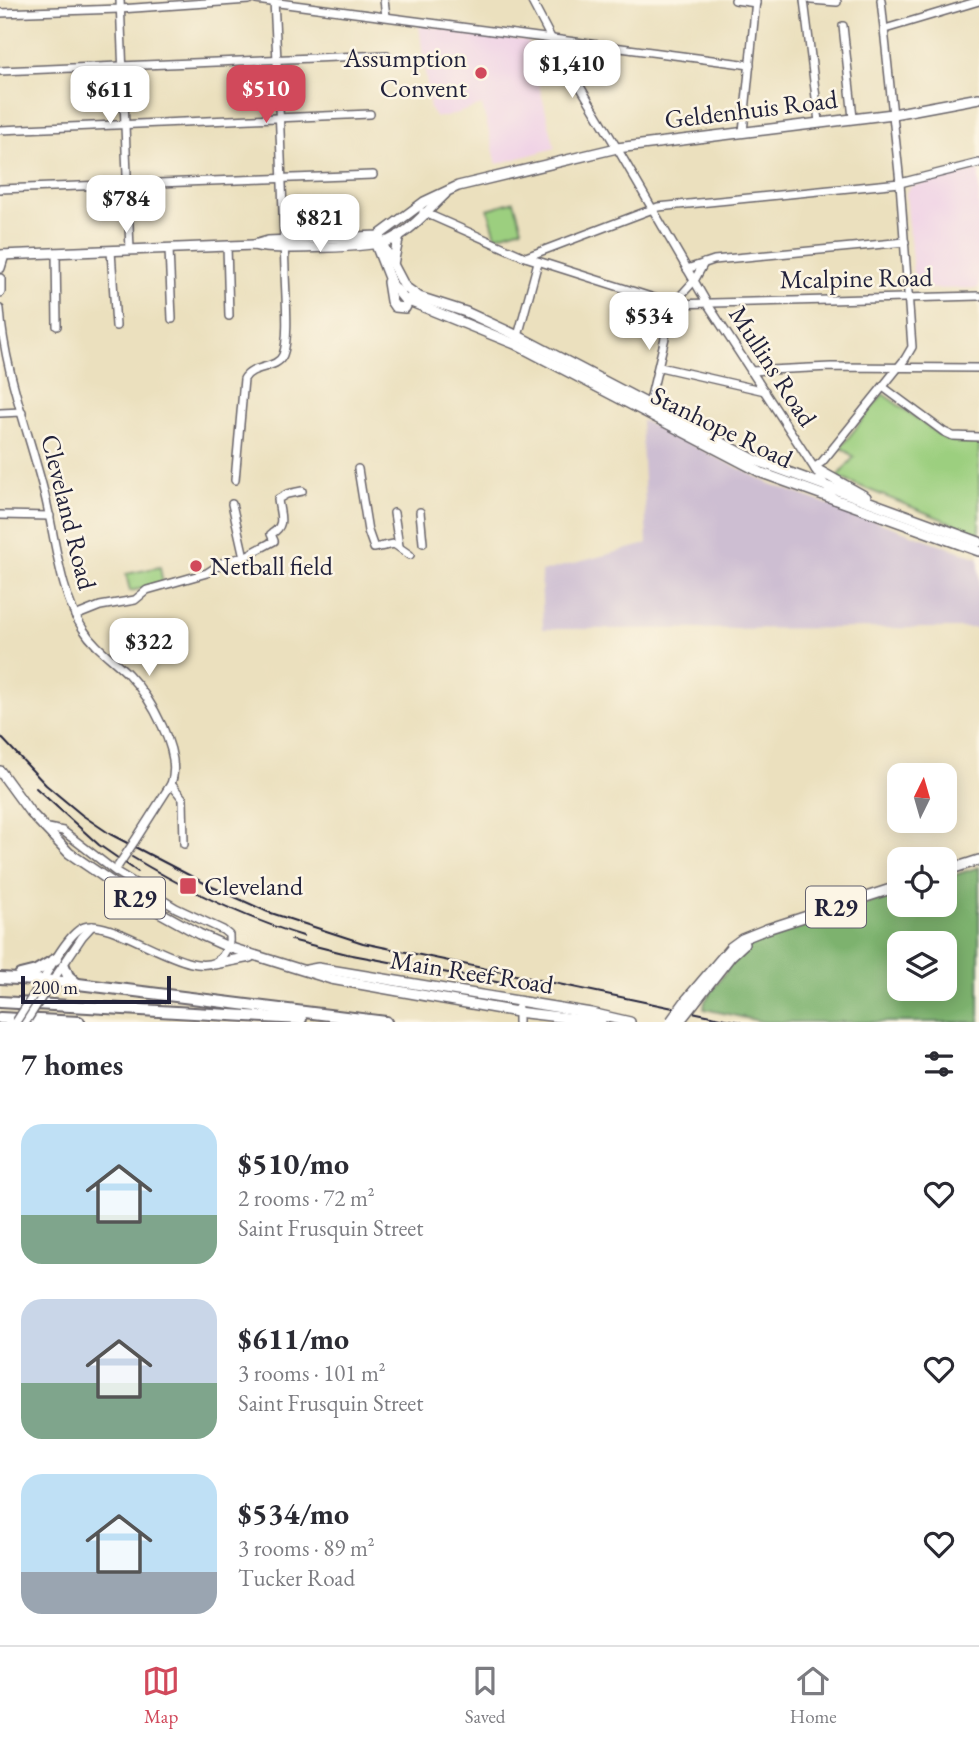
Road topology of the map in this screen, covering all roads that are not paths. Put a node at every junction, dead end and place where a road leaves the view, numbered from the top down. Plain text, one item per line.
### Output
1 (120, 0) edge
2 (248, 0) edge
3 (256, 0) edge
4 (384, 0) edge
5 (531, 0) edge
6 (734, 0) edge
7 (804, 0) edge
8 (811, 0) edge
9 (881, 0) edge
10 (277, 1) edge
11 (979, 1) edge
12 (756, 2) edge
13 (836, 2) dead end
14 (120, 9) junction
15 (0, 13) edge
16 (386, 16) junction
17 (843, 26) dead end
18 (885, 29) junction
19 (551, 38) junction
20 (387, 55) dead end
21 (278, 60) junction
22 (750, 65) junction
23 (123, 66) junction
24 (0, 71) edge
25 (979, 98) edge
26 (370, 114) dead end
27 (893, 114) junction
28 (853, 118) junction
29 (279, 119) junction
30 (819, 122) junction
31 (124, 125) junction
32 (0, 130) edge
33 (743, 132) junction
34 (617, 148) junction
35 (979, 163) edge
36 (373, 175) dead end
37 (282, 179) junction
38 (900, 183) junction
39 (127, 184) junction
40 (0, 189) edge
41 (652, 209) junction
42 (420, 211) junction
43 (399, 235) junction
44 (377, 239) junction
45 (905, 242) junction
46 (284, 244) junction
47 (227, 246) junction
48 (169, 249) junction
49 (130, 250) junction
50 (111, 251) junction
51 (56, 253) junction
52 (2, 255) edge
53 (525, 257) junction
54 (538, 262) junction
55 (704, 262) junction
56 (393, 264) junction
57 (0, 268) edge
58 (687, 269) junction
59 (0, 279) edge
60 (694, 281) junction
61 (0, 292) edge
62 (979, 296) edge
63 (410, 297) junction
64 (910, 298) junction
65 (707, 303) junction
66 (673, 304) junction
67 (0, 309) edge
68 (229, 317) dead end
69 (172, 319) dead end
70 (57, 326) dead end
71 (116, 326) dead end
72 (517, 340) junction
73 (10, 365) junction
74 (0, 366) edge
75 (660, 367) junction
76 (898, 368) junction
77 (979, 368) edge
78 (751, 371) junction
79 (883, 387) junction
80 (765, 391) junction
81 (648, 410) junction
82 (22, 412) junction
83 (0, 413) edge
84 (979, 437) edge
85 (815, 468) junction
86 (358, 469) dead end
87 (799, 477) junction
88 (235, 480) dead end
89 (829, 488) junction
90 (302, 491) dead end
91 (835, 500) junction
92 (232, 504) dead end
93 (421, 512) dead end
94 (895, 512) junction
95 (394, 513) dead end
96 (0, 515) edge
97 (50, 516) junction
98 (979, 542) edge
99 (423, 543) dead end
100 (399, 546) junction
101 (979, 551) edge
102 (410, 555) dead end
103 (244, 557) junction
104 (75, 616) junction
105 (0, 771) edge
106 (171, 784) junction
107 (43, 827) junction
108 (184, 844) dead end
109 (979, 860) edge
110 (957, 867) edge
111 (116, 869) junction
112 (887, 890) edge
113 (228, 947) junction
114 (262, 957) junction
115 (60, 962) junction
116 (214, 964) junction
117 (307, 970) junction
118 (0, 977) edge
119 (48, 980) junction
120 (77, 984) junction
121 (519, 1001) junction
122 (691, 1001) junction
123 (0, 1002) edge
124 (0, 1018) edge
125 (517, 1018) edge
126 (604, 1019) edge
127 (16, 1022) edge
128 (26, 1022) edge
129 (79, 1022) edge
130 (360, 1022) edge
131 (386, 1022) edge
132 (630, 1022) edge
133 (670, 1022) edge
134 (679, 1022) edge

1 - 14 street
2 - 14 street
3 - 10 street
4 - 16 street
5 - 19 street, Mullins Road
6 - 12 street
7 - 30 street
8 - 13 street
9 - 18 street
10 - 16 street
10 - 21 street
11 - 18 street
12 - 22 street
14 - 15 street
14 - 23 street
16 - 19 street
17 - 28 street
18 - 27 street
19 - 22 street
19 - 34 street, Mullins Road
20 - 21 street
21 - 23 street
21 - 29 street
22 - 33 street
23 - 24 street
23 - 31 street
25 - 27 main road, Geldenhuis Road
26 - 29 street
27 - 28 main road, Geldenhuis Road
27 - 38 street
28 - 30 main road, Geldenhuis Road
29 - 31 street
29 - 37 street
30 - 33 main road, Geldenhuis Road
31 - 32 street
31 - 39 street
33 - 34 main road, Geldenhuis Road
34 - 41 street, Mullins Road
34 - 42 main road, Geldenhuis Road
35 - 38 street
36 - 37 street
37 - 39 street
37 - 46 street
38 - 41 street
38 - 45 street
39 - 40 street
39 - 49 street
41 - 53 street
41 - 58 street, Mullins Road
42 - 43 main road, Geldenhuis Road
42 - 44 main road, Geldenhuis Road
42 - 53 street, Mcalpine Road
43 - 44 main road, Geldenhuis Road
43 - 56 main road
44 - 46 main road
44 - 56 main road
44 - 63 main road
45 - 55 street
45 - 64 street
46 - 47 main road
46 - 88 street
47 - 48 main road
47 - 68 street
48 - 49 main road
48 - 69 street
49 - 50 main road
50 - 51 main road
50 - 71 street
51 - 52 main road
51 - 70 street
52 - 57 main road
53 - 54 street, Mcalpine Road
54 - 66 street, Mcalpine Road
54 - 72 street
55 - 58 street
55 - 60 street
56 - 63 main road
58 - 60 street, Mullins Road
59 - 61 main road
60 - 65 street, Mullins Road
60 - 66 street
62 - 64 street, Mcalpine Road
63 - 72 main road, Stanhope Road
64 - 65 street, Mcalpine Road
64 - 76 street
65 - 66 street, Mcalpine Road
65 - 78 street, Mullins Road
66 - 75 street
67 - 73 street, Cleveland Road
72 - 81 main road, Stanhope Road
73 - 74 street
73 - 82 street, Cleveland Road
75 - 80 street
75 - 81 street
76 - 77 street
76 - 78 street
76 - 79 street
78 - 80 street, Mullins Road
79 - 84 street
79 - 85 street
80 - 85 street, Mullins Road
81 - 87 main road, Stanhope Road
81 - 91 main road, Stanhope Road
82 - 83 street
82 - 97 street, Cleveland Road
85 - 87 main road
85 - 89 street, Mullins Road
85 - 94 main road
86 - 100 street
87 - 89 main road, Stanhope Road
89 - 91 street, Mullins Road
89 - 94 main road, Stanhope Road
90 - 103 street
91 - 101 main road, Stanhope Road
92 - 103 street
93 - 99 street
94 - 98 main road, Stanhope Road
95 - 100 street
96 - 97 street
97 - 104 street, Cleveland Road
100 - 102 street
103 - 104 street
104 - 106 street, Cleveland Road
105 - 107 main road, Main Reef Road / R29
106 - 108 street, Cleveland Road
106 - 111 street, bridge
107 - 111 street
107 - 113 main road, Main Reef Road / R29
109 - 110 main road
111 - 113 street
112 - 122 main road, R29
113 - 114 main road, Main Reef Road / R29
113 - 116 street
114 - 116 main road
114 - 117 main road, Main Reef Road / R29
115 - 116 street
115 - 118 highway
115 - 119 street
115 - 120 highway
117 - 121 main road, Main Reef Road / R29
117 - 125 main road, Main Reef Road / R29
118 - 119 highway
119 - 120 highway
119 - 127 street, bridge
119 - 128 street, bridge
120 - 131 highway
121 - 125 street
121 - 126 main road, Main Reef Road / R29
122 - 133 main road, R29, bridge
122 - 134 main road, R29, bridge
123 - 130 highway
124 - 129 highway
125 - 126 main road, Main Reef Road / R29
126 - 132 main road, Main Reef Road / R29

